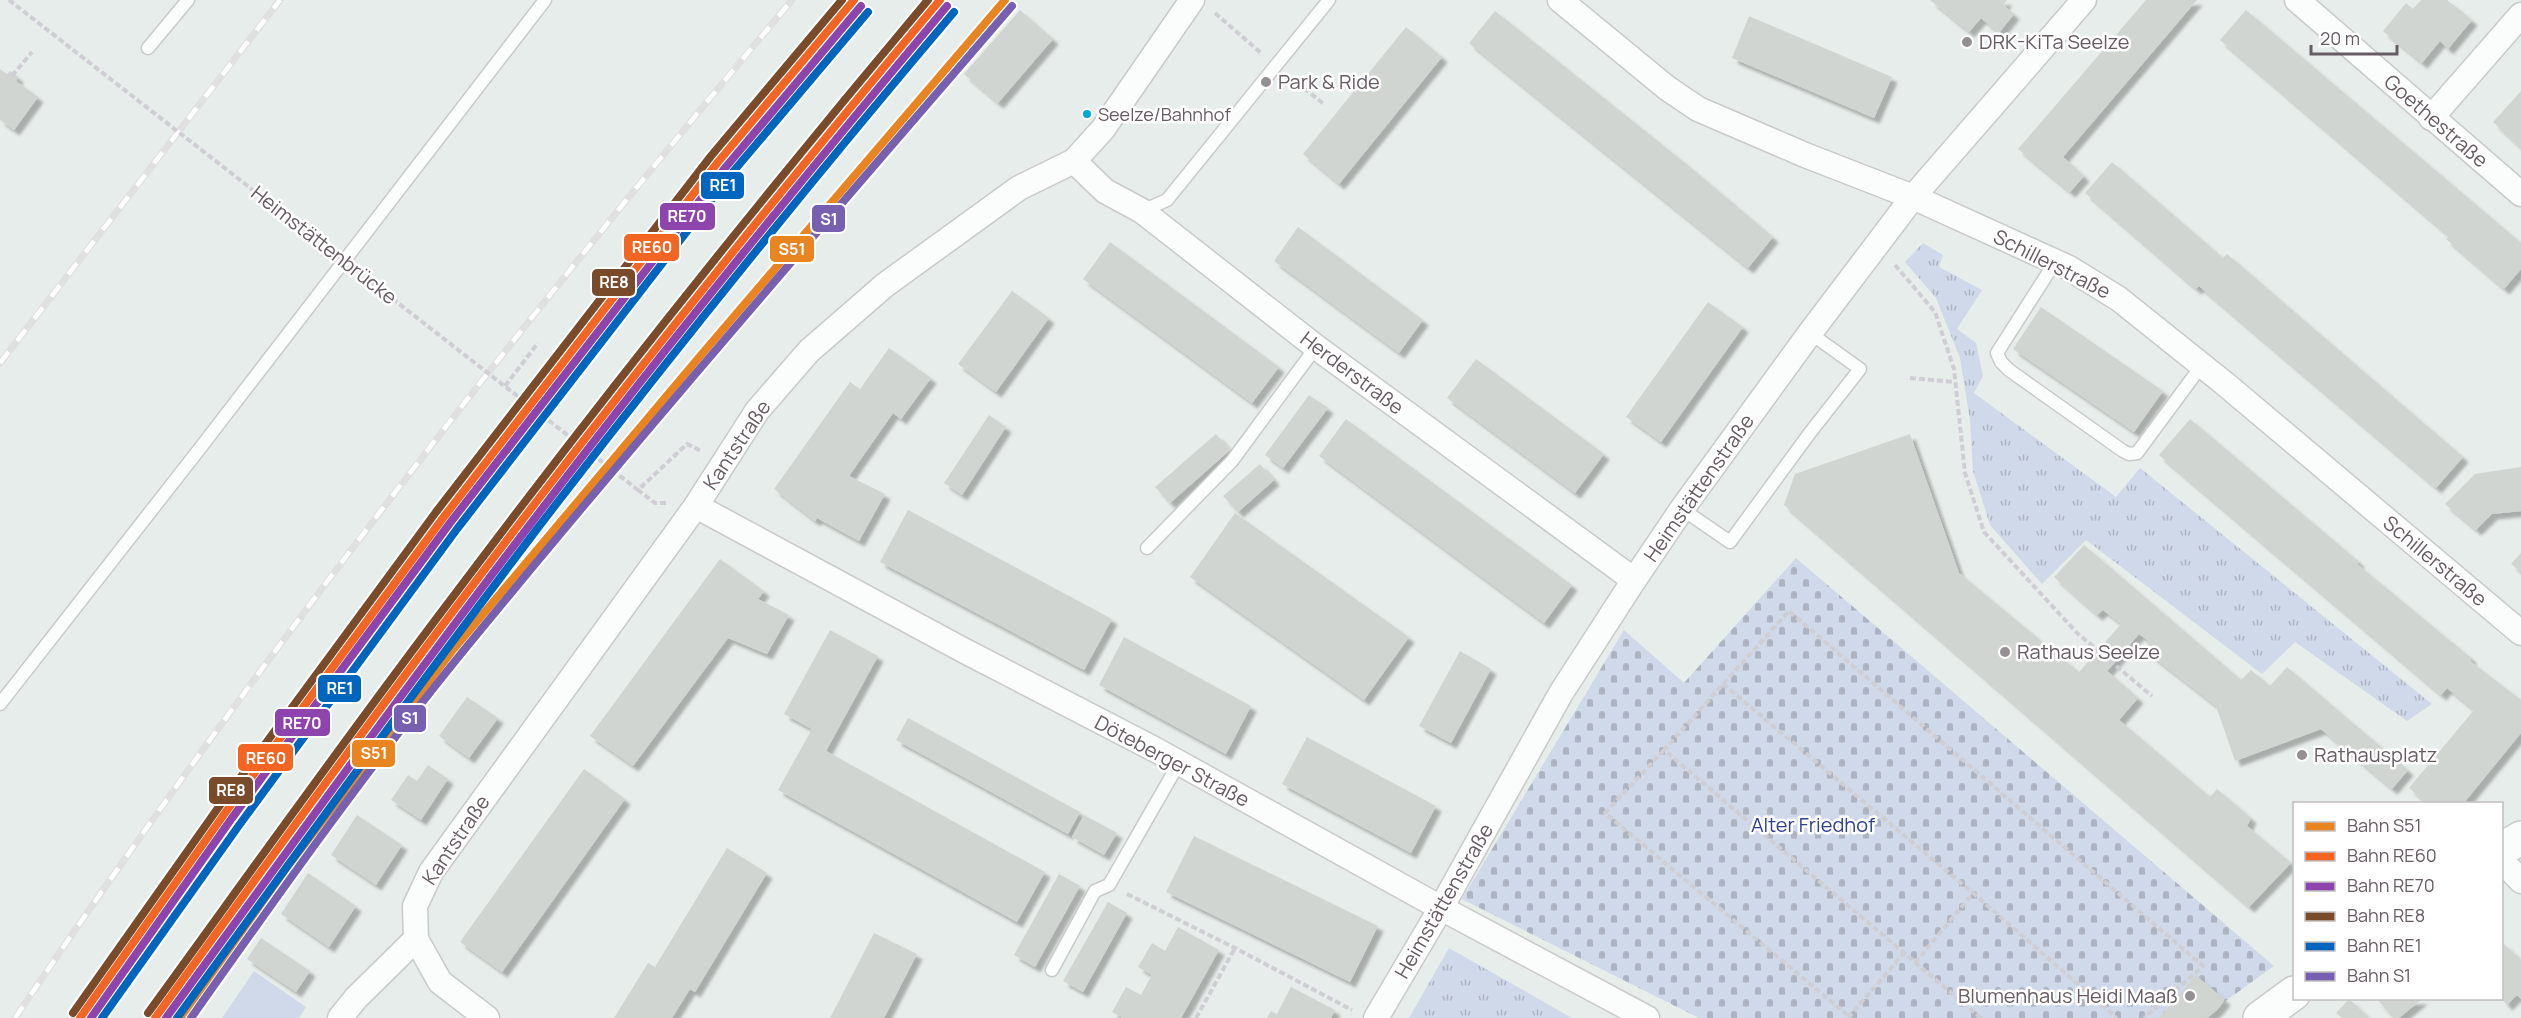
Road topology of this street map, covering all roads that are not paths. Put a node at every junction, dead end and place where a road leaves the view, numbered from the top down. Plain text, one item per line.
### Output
1 (188, 0) edge
2 (545, 0) edge
3 (1191, 0) edge
4 (1329, 0) edge
5 (1560, 0) edge
6 (2084, 0) edge
7 (2297, 0) edge
8 (2521, 15) edge
9 (148, 48) dead end
10 (2431, 117) junction
11 (1074, 162) junction
12 (2521, 195) edge
13 (1912, 197) junction
14 (1142, 211) junction
15 (2055, 262) junction
16 (1810, 333) junction
17 (1316, 347) junction
18 (2202, 365) junction
19 (696, 506) junction
20 (1682, 509) junction
21 (1147, 548) dead end
22 (1634, 580) junction
23 (2521, 633) edge
24 (0, 704) edge
25 (1179, 764) junction
26 (2521, 838) edge
27 (2503, 848) edge
28 (2503, 862) edge
29 (2521, 881) edge
30 (1441, 908) junction
31 (416, 939) junction
32 (1052, 970) dead end
33 (2293, 994) edge
34 (1366, 1015) edge
35 (340, 1018) edge
36 (487, 1018) edge
37 (1647, 1018) edge
38 (2260, 1018) edge

1 - 9 lane
2 - 24 lane
3 - 11 street, Kantstraße
4 - 14 lane
5 - 13 street, Schillerstraße
6 - 13 street, Heimstättenstraße
7 - 10 street, Goethestraße
8 - 10 street
10 - 12 street, Goethestraße
11 - 14 street, Herderstraße
11 - 19 street, Kantstraße
13 - 15 street, Schillerstraße
13 - 16 street, Heimstättenstraße
14 - 17 street, Herderstraße
15 - 18 street, Schillerstraße
15 - 18 lane
16 - 20 street, Heimstättenstraße
16 - 20 lane
17 - 21 lane
17 - 22 street, Herderstraße
18 - 23 street, Schillerstraße
19 - 25 street, Döteberger Straße
19 - 31 street, Kantstraße
20 - 22 street, Heimstättenstraße
22 - 30 street, Heimstättenstraße
25 - 30 street, Döteberger Straße
25 - 32 lane
26 - 27 street
28 - 29 street
30 - 34 street, Heimstättenstraße
30 - 37 street, Döteberger Straße
31 - 35 street
31 - 36 street, Kantstraße
33 - 38 street

